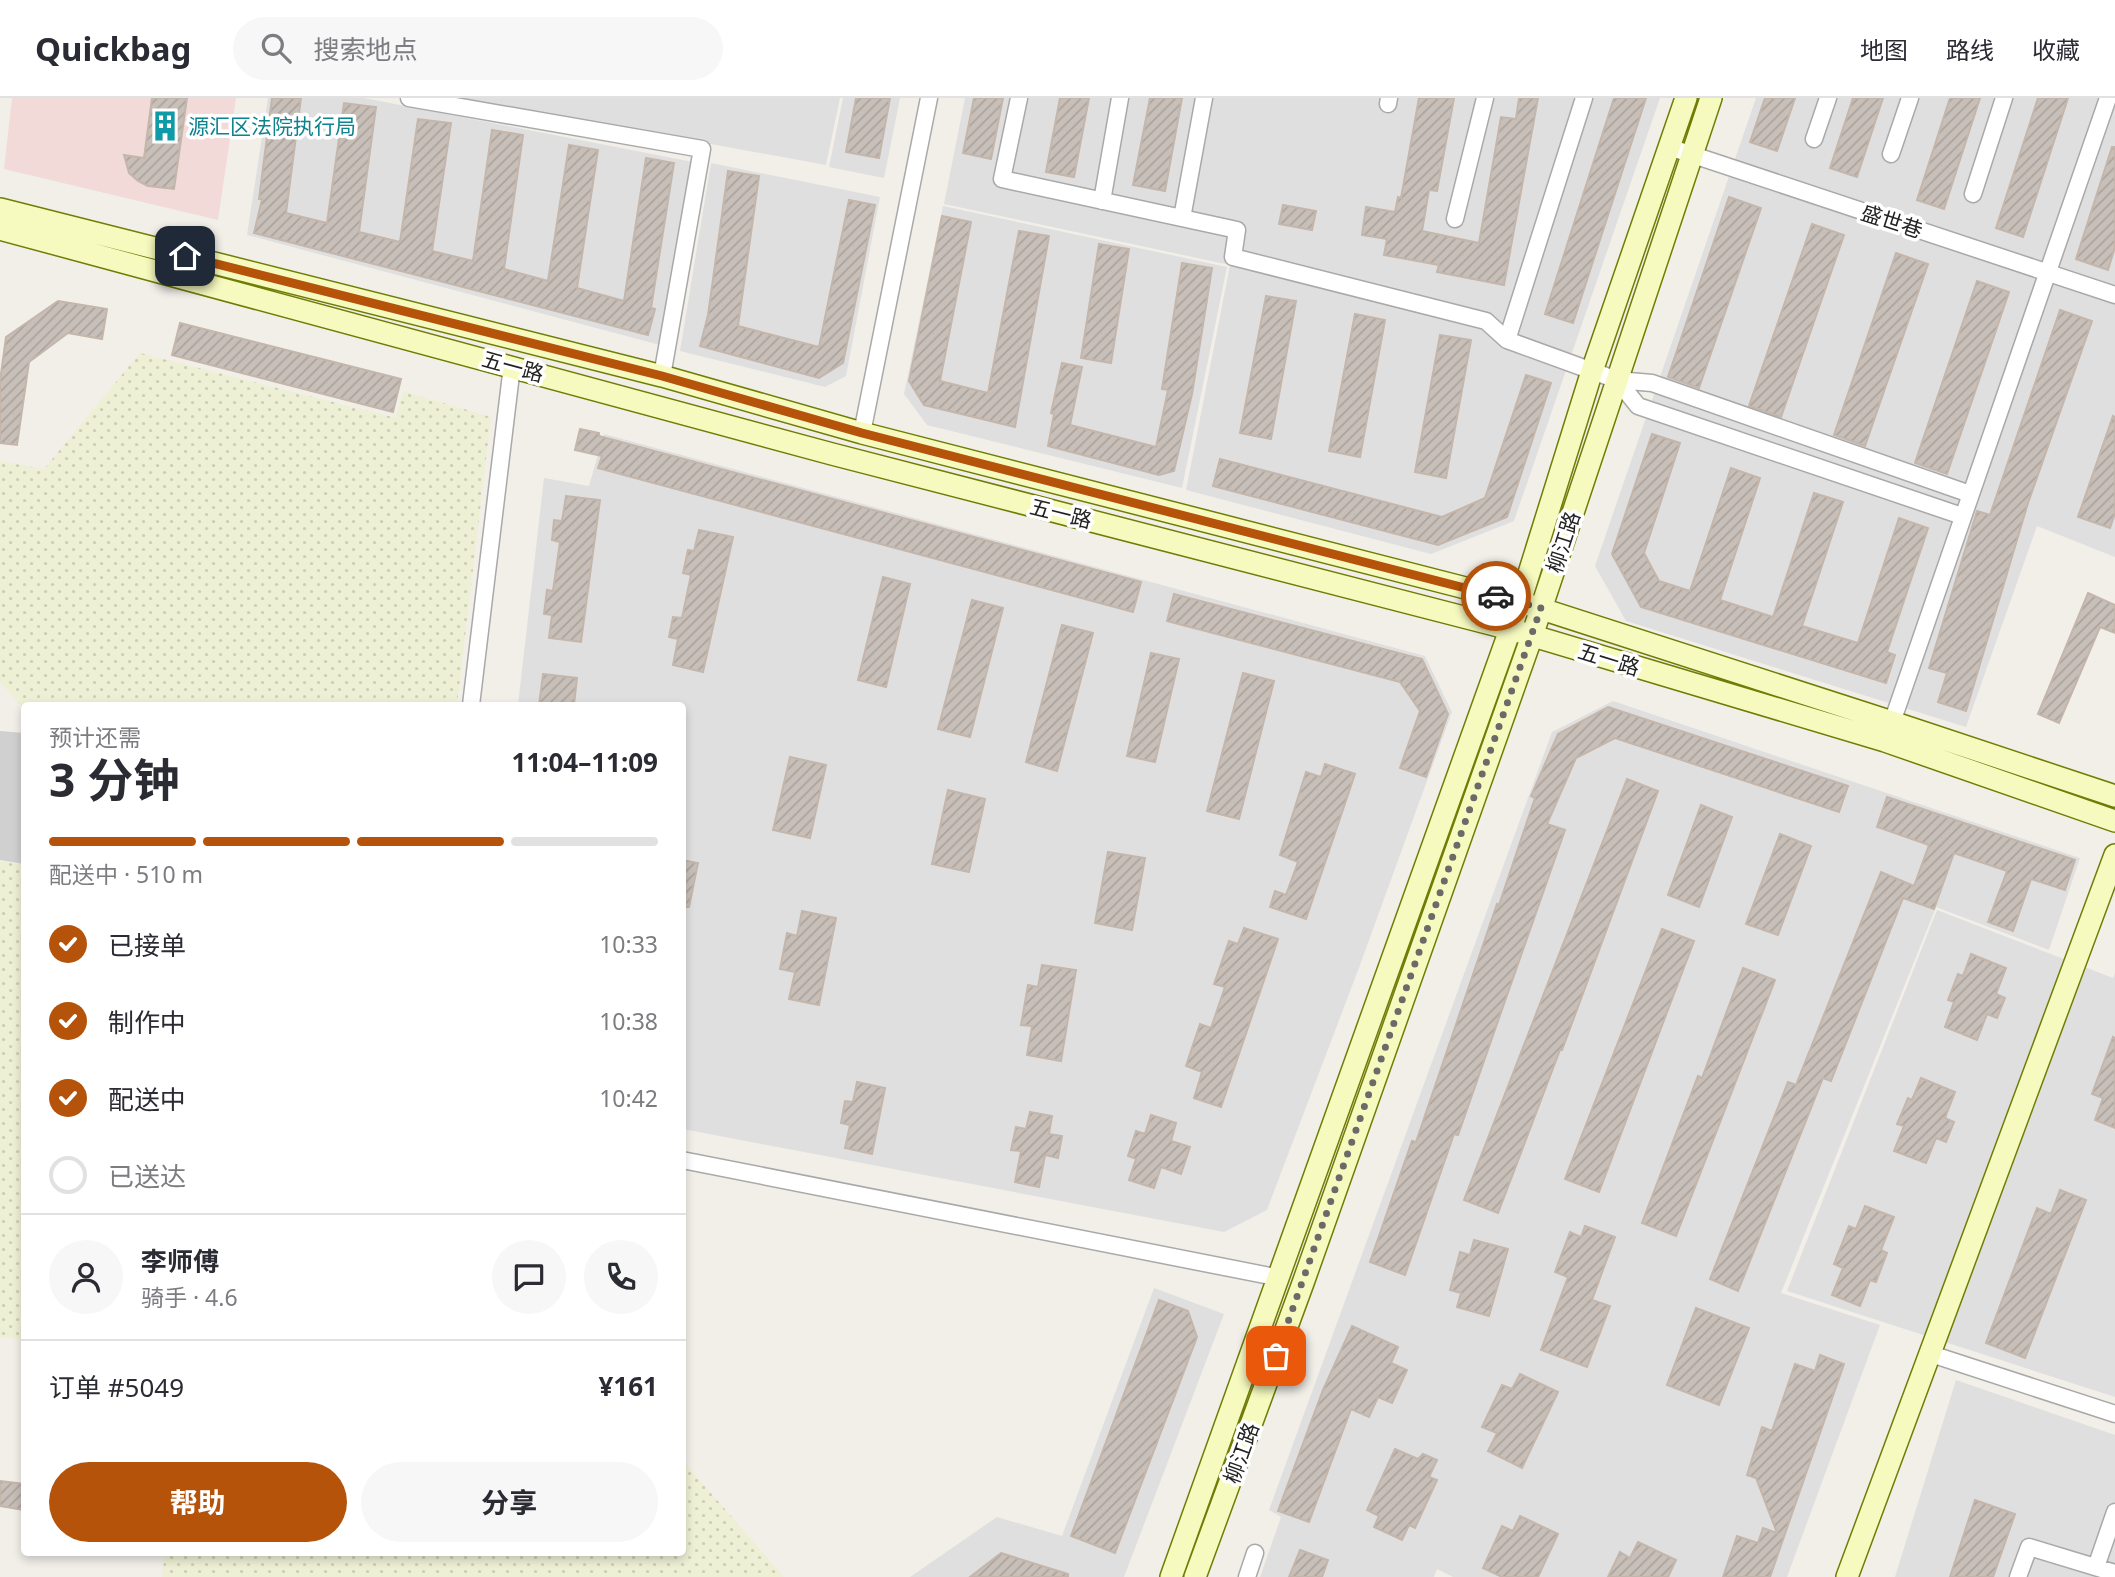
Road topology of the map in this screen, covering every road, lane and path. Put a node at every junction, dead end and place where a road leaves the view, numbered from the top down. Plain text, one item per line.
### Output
1 (409, 98) edge
2 (929, 98) edge
3 (1019, 98) edge
4 (1120, 98) edge
5 (1204, 98) edge
6 (1485, 98) edge
7 (1584, 98) edge
8 (1686, 98) edge
9 (1712, 98) edge
10 (1828, 98) edge
11 (1910, 98) edge
12 (2004, 98) edge
13 (2108, 98) edge
14 (1814, 139) dead end
15 (1670, 147) junction
16 (1891, 154) dead end
17 (1692, 155) junction
18 (1973, 194) dead end
19 (1101, 201) junction
20 (0, 209) edge
21 (1182, 218) junction
22 (1455, 219) dead end
23 (0, 229) edge
24 (2049, 272) junction
25 (2115, 295) edge
26 (1507, 340) junction
27 (512, 366) junction
28 (1592, 371) junction
29 (662, 376) junction
30 (1617, 380) junction
31 (839, 426) junction
32 (862, 433) junction
33 (832, 454) junction
34 (1970, 494) junction
35 (1962, 516) junction
36 (1520, 602) junction
37 (1541, 608) junction
38 (1510, 629) junction
39 (1532, 636) junction
40 (471, 702) edge
41 (1889, 732) junction
42 (2115, 796) edge
43 (2115, 821) edge
44 (2115, 855) edge
45 (686, 1161) edge
46 (1280, 1278) junction
47 (1303, 1283) junction
48 (1931, 1354) junction
49 (2115, 1414) edge
50 (2115, 1512) edge
51 (1255, 1553) dead end
52 (2096, 1567) junction
53 (2115, 1573) edge
54 (1171, 1577) edge
55 (1195, 1577) edge
56 (1247, 1577) edge
57 (1847, 1577) edge
58 (2018, 1577) edge

1 - 29 street
2 - 32 street
3 - 19 street
4 - 19 street
5 - 21 street
6 - 22 street
7 - 26 street
8 - 15 street, 柳江路
9 - 17 street, 柳江路
10 - 14 street
11 - 16 street
12 - 18 street
13 - 24 street
15 - 17 street, 盛世巷
15 - 28 street, 柳江路
17 - 24 street, 盛世巷
17 - 30 street, 柳江路
19 - 21 street
20 - 29 street, 五一路
21 - 26 street
23 - 27 street, 五一路
24 - 25 street, 盛世巷
24 - 34 street
26 - 28 street
27 - 33 street, 五一路
27 - 40 street
28 - 30 street
28 - 36 street, 柳江路
29 - 31 street, 五一路
30 - 34 street
30 - 35 street
30 - 37 street, 柳江路
31 - 32 street, 五一路
31 - 33 street
32 - 36 street, 五一路
33 - 38 street, 五一路
34 - 35 street
35 - 41 street
36 - 37 street, 五一路
36 - 38 street, 柳江路
37 - 39 street, 柳江路
37 - 41 street, 五一路
38 - 39 street, 五一路
38 - 46 street, 柳江路
39 - 41 street, 五一路
39 - 47 street, 柳江路
41 - 42 street, 五一路
41 - 43 street, 五一路
44 - 48 street
45 - 46 street
46 - 47 street
46 - 54 street, 柳江路
47 - 55 street, 柳江路
48 - 49 street
48 - 57 street
50 - 52 street
51 - 56 street
52 - 53 street
52 - 58 street

